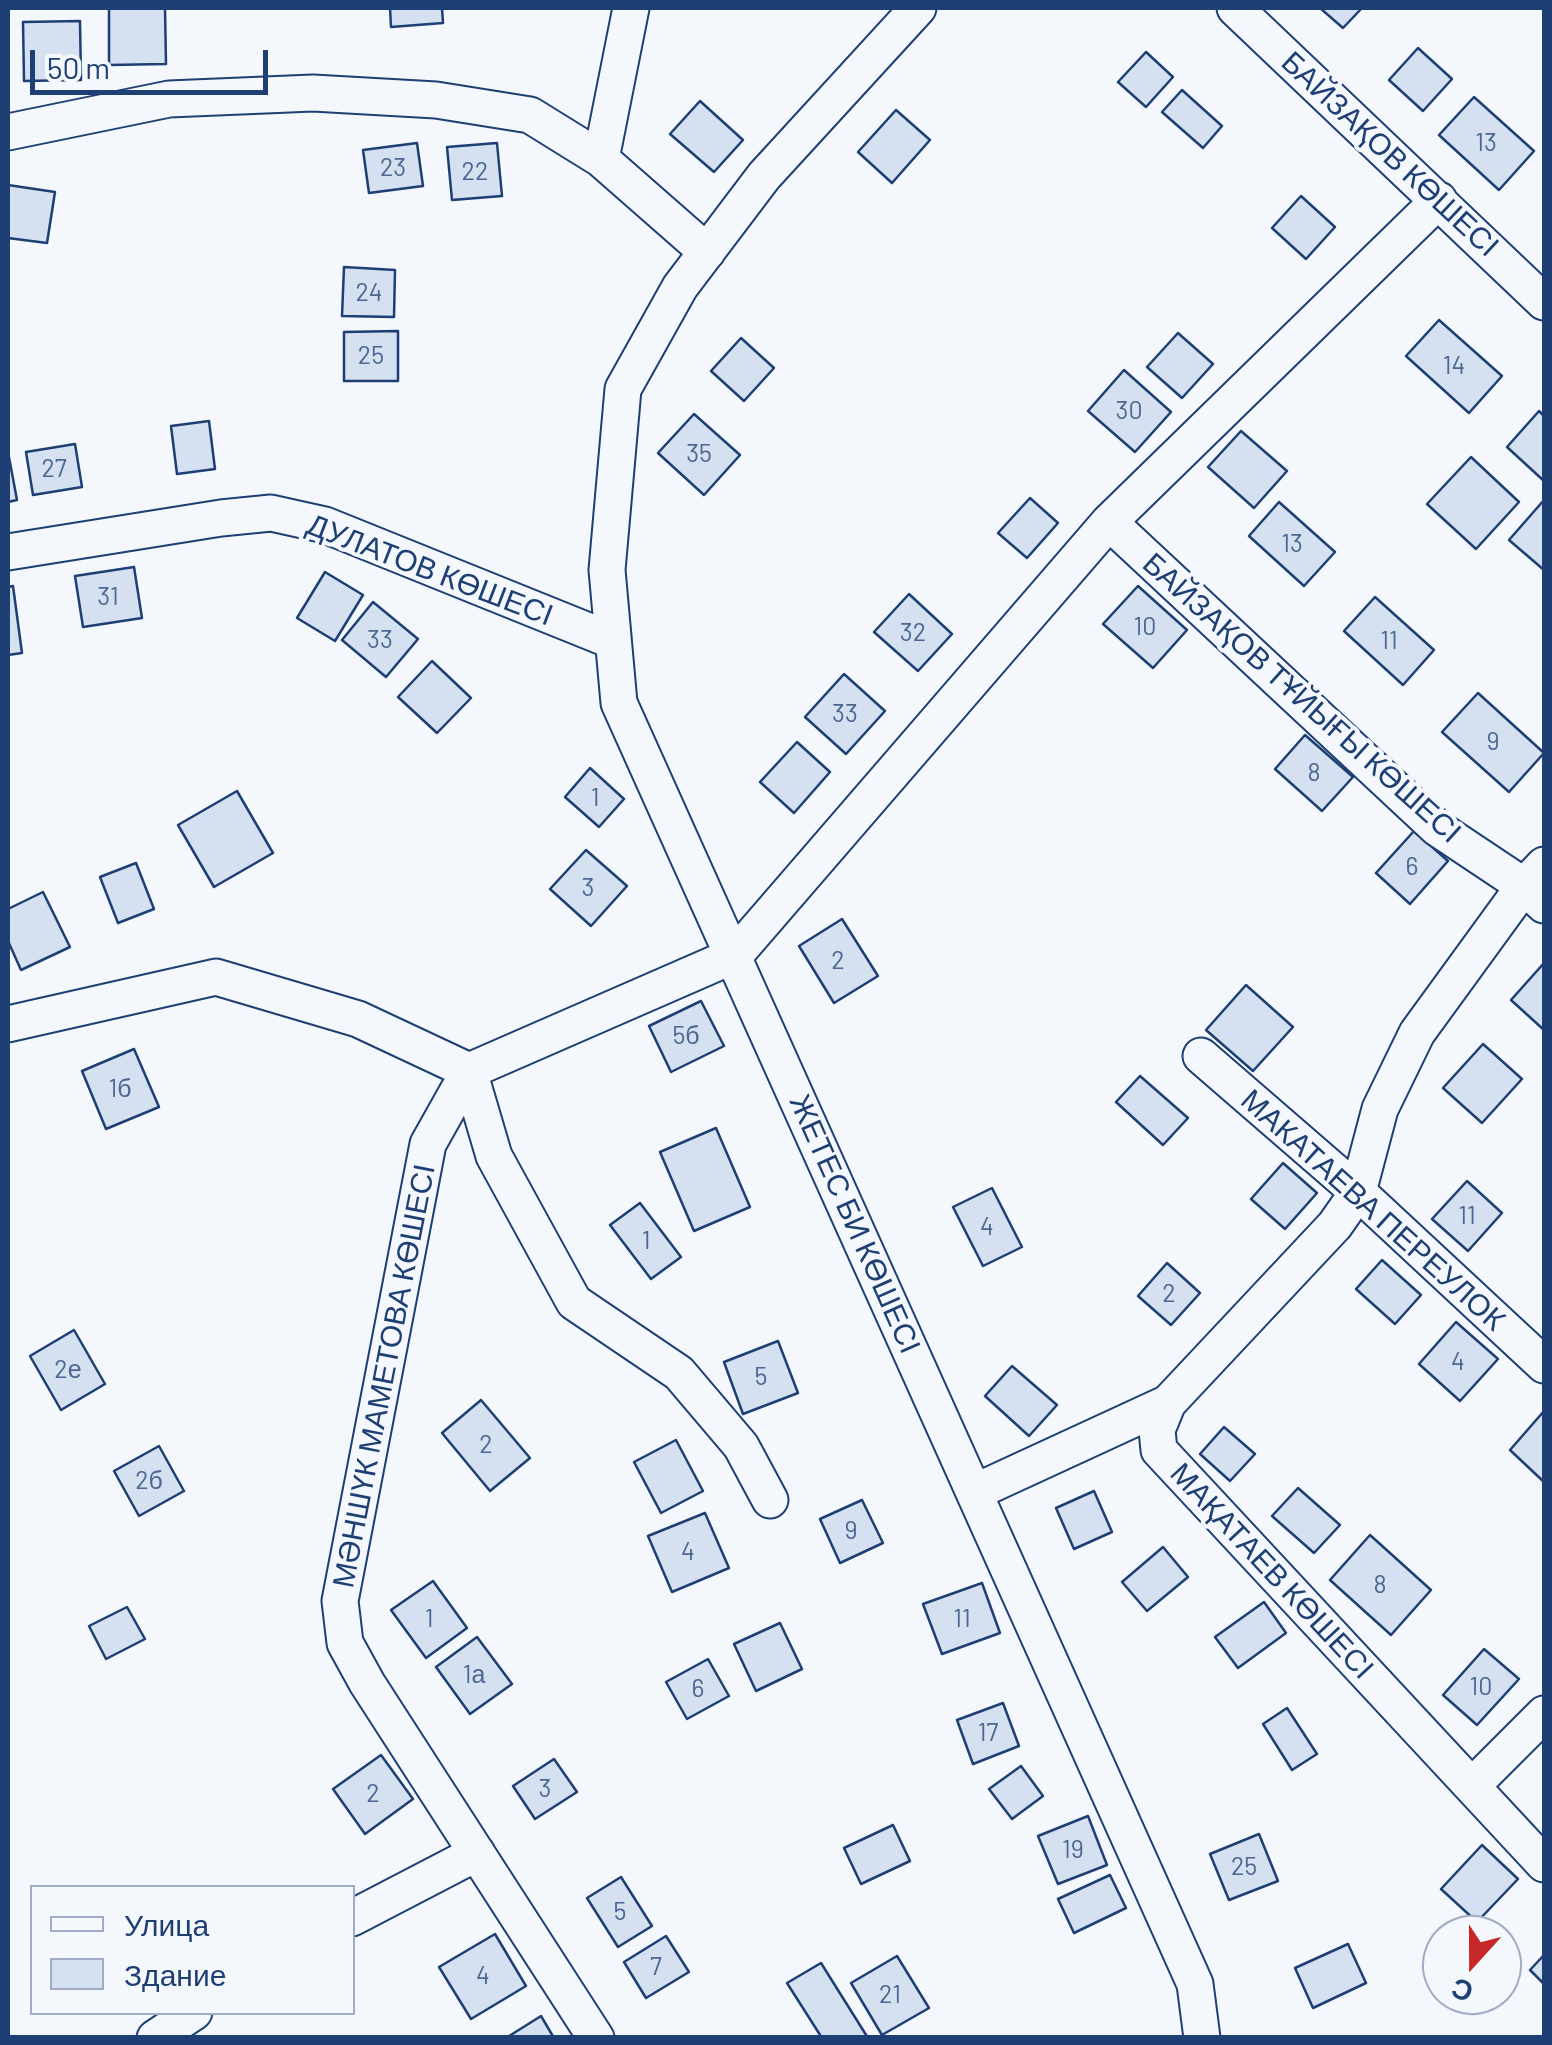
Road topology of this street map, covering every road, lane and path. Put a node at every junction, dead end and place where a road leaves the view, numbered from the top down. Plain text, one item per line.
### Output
1 (631, 8) edge
2 (918, 8) edge
3 (1235, 8) edge
4 (8, 132) edge
5 (601, 158) junction
6 (1439, 200) junction
7 (707, 252) junction
8 (1544, 302) edge
9 (1110, 522) junction
10 (8, 552) edge
11 (613, 641) junction
12 (1538, 886) edge
13 (735, 955) junction
14 (8, 1024) edge
15 (1201, 1056) dead end
16 (469, 1071) junction
17 (1358, 1192) junction
18 (1544, 1365) edge
19 (1168, 1403) junction
20 (975, 1492) junction
21 (770, 1500) dead end
22 (1544, 1714) edge
23 (1472, 1786) junction
24 (477, 1853) junction
25 (1544, 1864) edge
26 (355, 1916) edge
27 (190, 2015) edge
28 (155, 2038) edge
29 (596, 2038) edge
30 (1202, 2038) edge

1 - 5 street
2 - 7 street
3 - 6 street, БАЙЗАҚОВ КӨШЕСІ
4 - 5 street
5 - 7 street
6 - 8 street, БАЙЗАҚОВ КӨШЕСІ
6 - 9 street
7 - 11 street, ЖЕТЕС БИ КӨШЕСІ
9 - 12 street, БАЙЗАҚОВ ТҰЙЫҒЫ КӨШЕСІ
9 - 13 street
10 - 11 street, ДУЛАТОВ КӨШЕСІ
11 - 13 street, ЖЕТЕС БИ КӨШЕСІ
12 - 17 street
13 - 16 street
13 - 20 street, ЖЕТЕС БИ КӨШЕСІ
14 - 16 street
15 - 17 street, МАКАТАЕВА ПЕРЕУЛОК
16 - 21 street
16 - 24 street, МӘНШҮК МАМЕТОВА КӨШЕСІ
17 - 18 street, МАКАТАЕВА ПЕРЕУЛОК
17 - 19 street
19 - 20 street
19 - 23 street, МАҚАТАЕВ КӨШЕСІ
20 - 30 street, ЖЕТЕС БИ КӨШЕСІ
22 - 23 street
23 - 25 street, МАҚАТАЕВ КӨШЕСІ
24 - 26 street
24 - 29 street, МӘНШҮК МАМЕТОВА КӨШЕСІ
27 - 28 street

